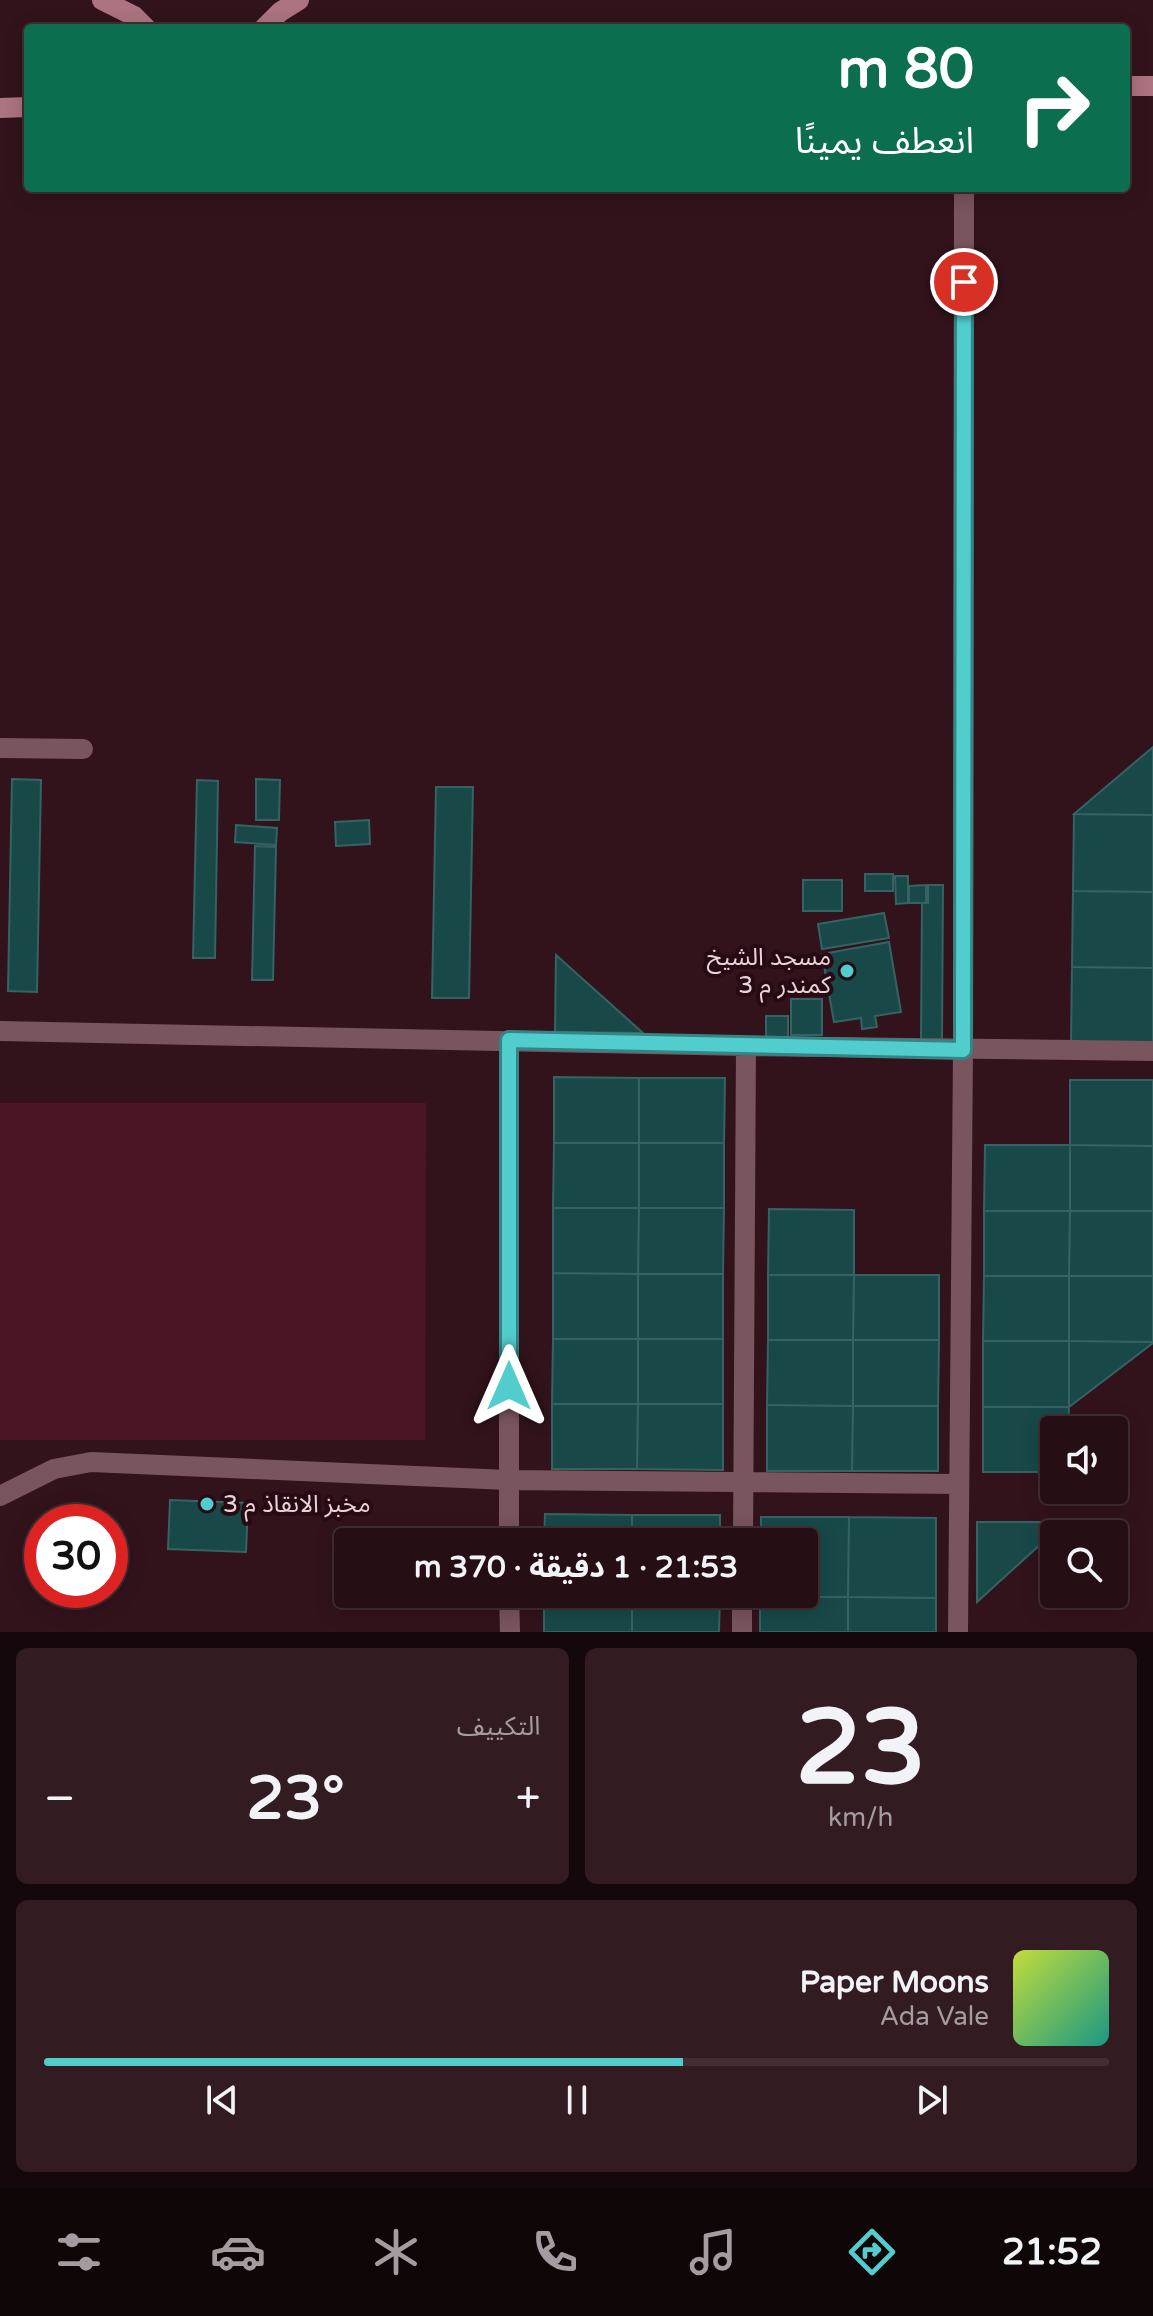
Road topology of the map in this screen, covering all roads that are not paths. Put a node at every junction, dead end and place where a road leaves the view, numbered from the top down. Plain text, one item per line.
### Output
1 (102, 0) edge
2 (299, 0) edge
3 (142, 24) edge
4 (268, 24) edge
5 (1130, 86) edge
6 (1153, 86) edge
7 (24, 107) edge
8 (0, 108) edge
9 (964, 192) edge
10 (0, 748) edge
11 (83, 749) dead end
12 (0, 1031) edge
13 (509, 1040) junction
14 (746, 1046) junction
15 (963, 1050) junction
16 (1153, 1051) edge
17 (508, 1480) junction
18 (743, 1482) junction
19 (959, 1484) junction
20 (0, 1496) edge
21 (509, 1528) edge
22 (743, 1528) edge
23 (509, 1608) edge
24 (742, 1608) edge
25 (510, 1632) edge
26 (742, 1632) edge
27 (958, 1632) edge

1 - 3 street
2 - 4 street
5 - 6 street
7 - 8 street
9 - 15 street
10 - 11 street
12 - 13 street
13 - 14 street
13 - 17 street
14 - 15 street
14 - 18 street
15 - 16 street
15 - 19 street
17 - 18 street
17 - 20 street
17 - 21 street
18 - 19 street
18 - 22 street
19 - 27 street
23 - 25 street
24 - 26 street

